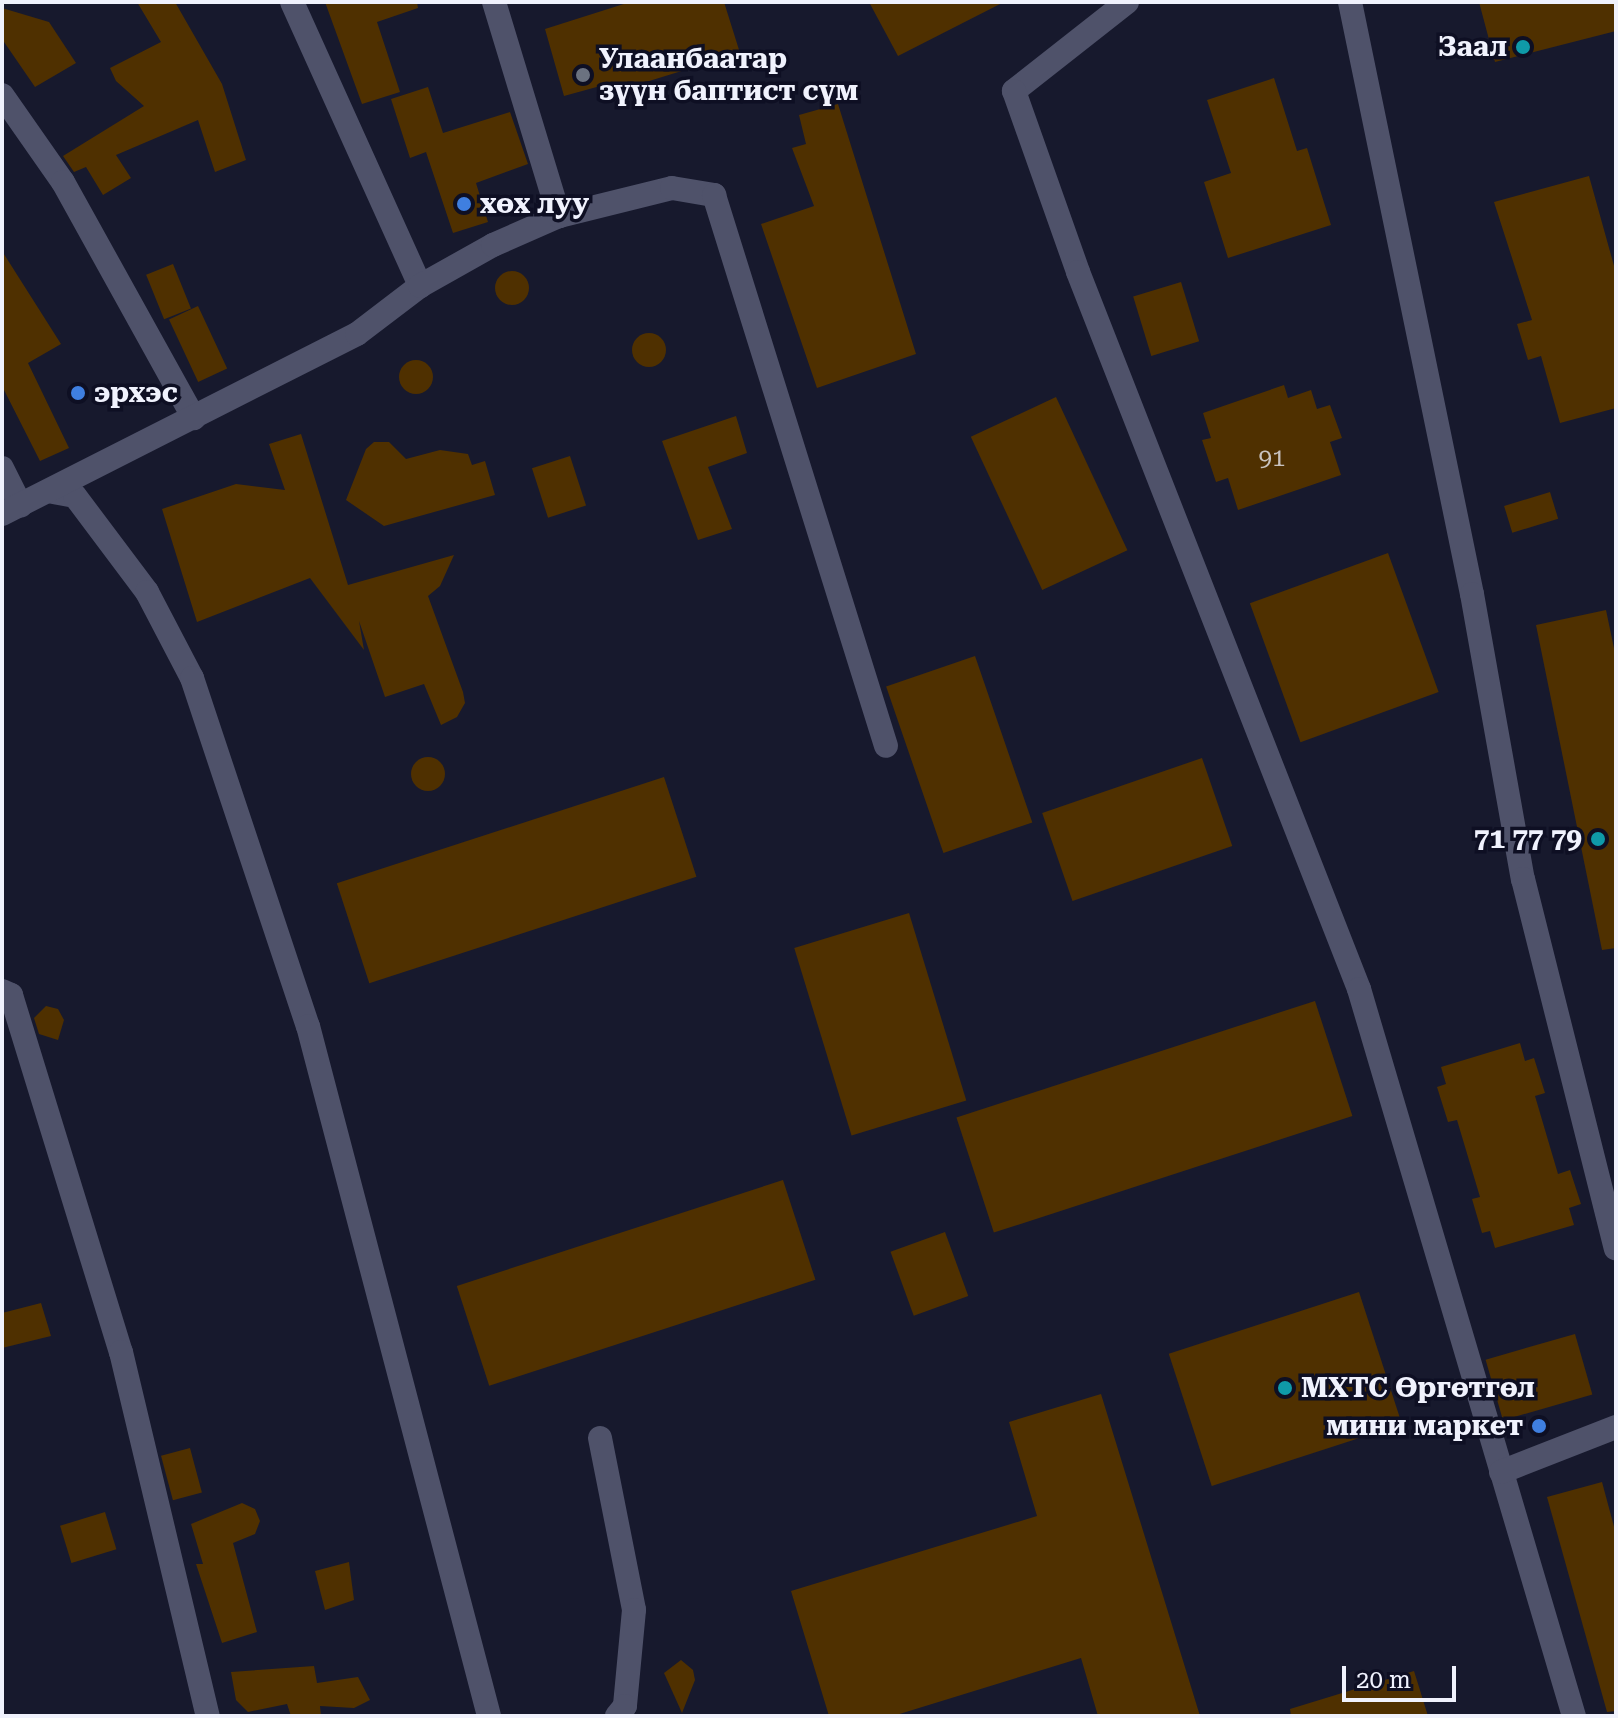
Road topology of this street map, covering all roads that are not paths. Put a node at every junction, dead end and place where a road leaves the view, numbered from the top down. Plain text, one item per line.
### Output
1 (292, 2) edge
2 (494, 2) edge
3 (1127, 2) edge
4 (1350, 2) edge
5 (2, 95) edge
6 (559, 216) junction
7 (420, 286) junction
8 (194, 418) junction
9 (2, 468) edge
10 (53, 492) junction
11 (11, 510) edge
12 (886, 746) dead end
13 (2, 991) edge
14 (1616, 1248) edge
15 (1616, 1427) edge
16 (600, 1438) dead end
17 (1501, 1472) junction
18 (208, 1716) edge
19 (489, 1716) edge
20 (617, 1716) edge
21 (1574, 1716) edge

1 - 7 street
2 - 6 street
3 - 17 street
4 - 14 street
5 - 8 street
6 - 7 street
6 - 12 street
7 - 8 street
8 - 10 street
9 - 11 street
10 - 11 street
10 - 19 street
13 - 18 street
15 - 17 street
16 - 20 street
17 - 21 street

